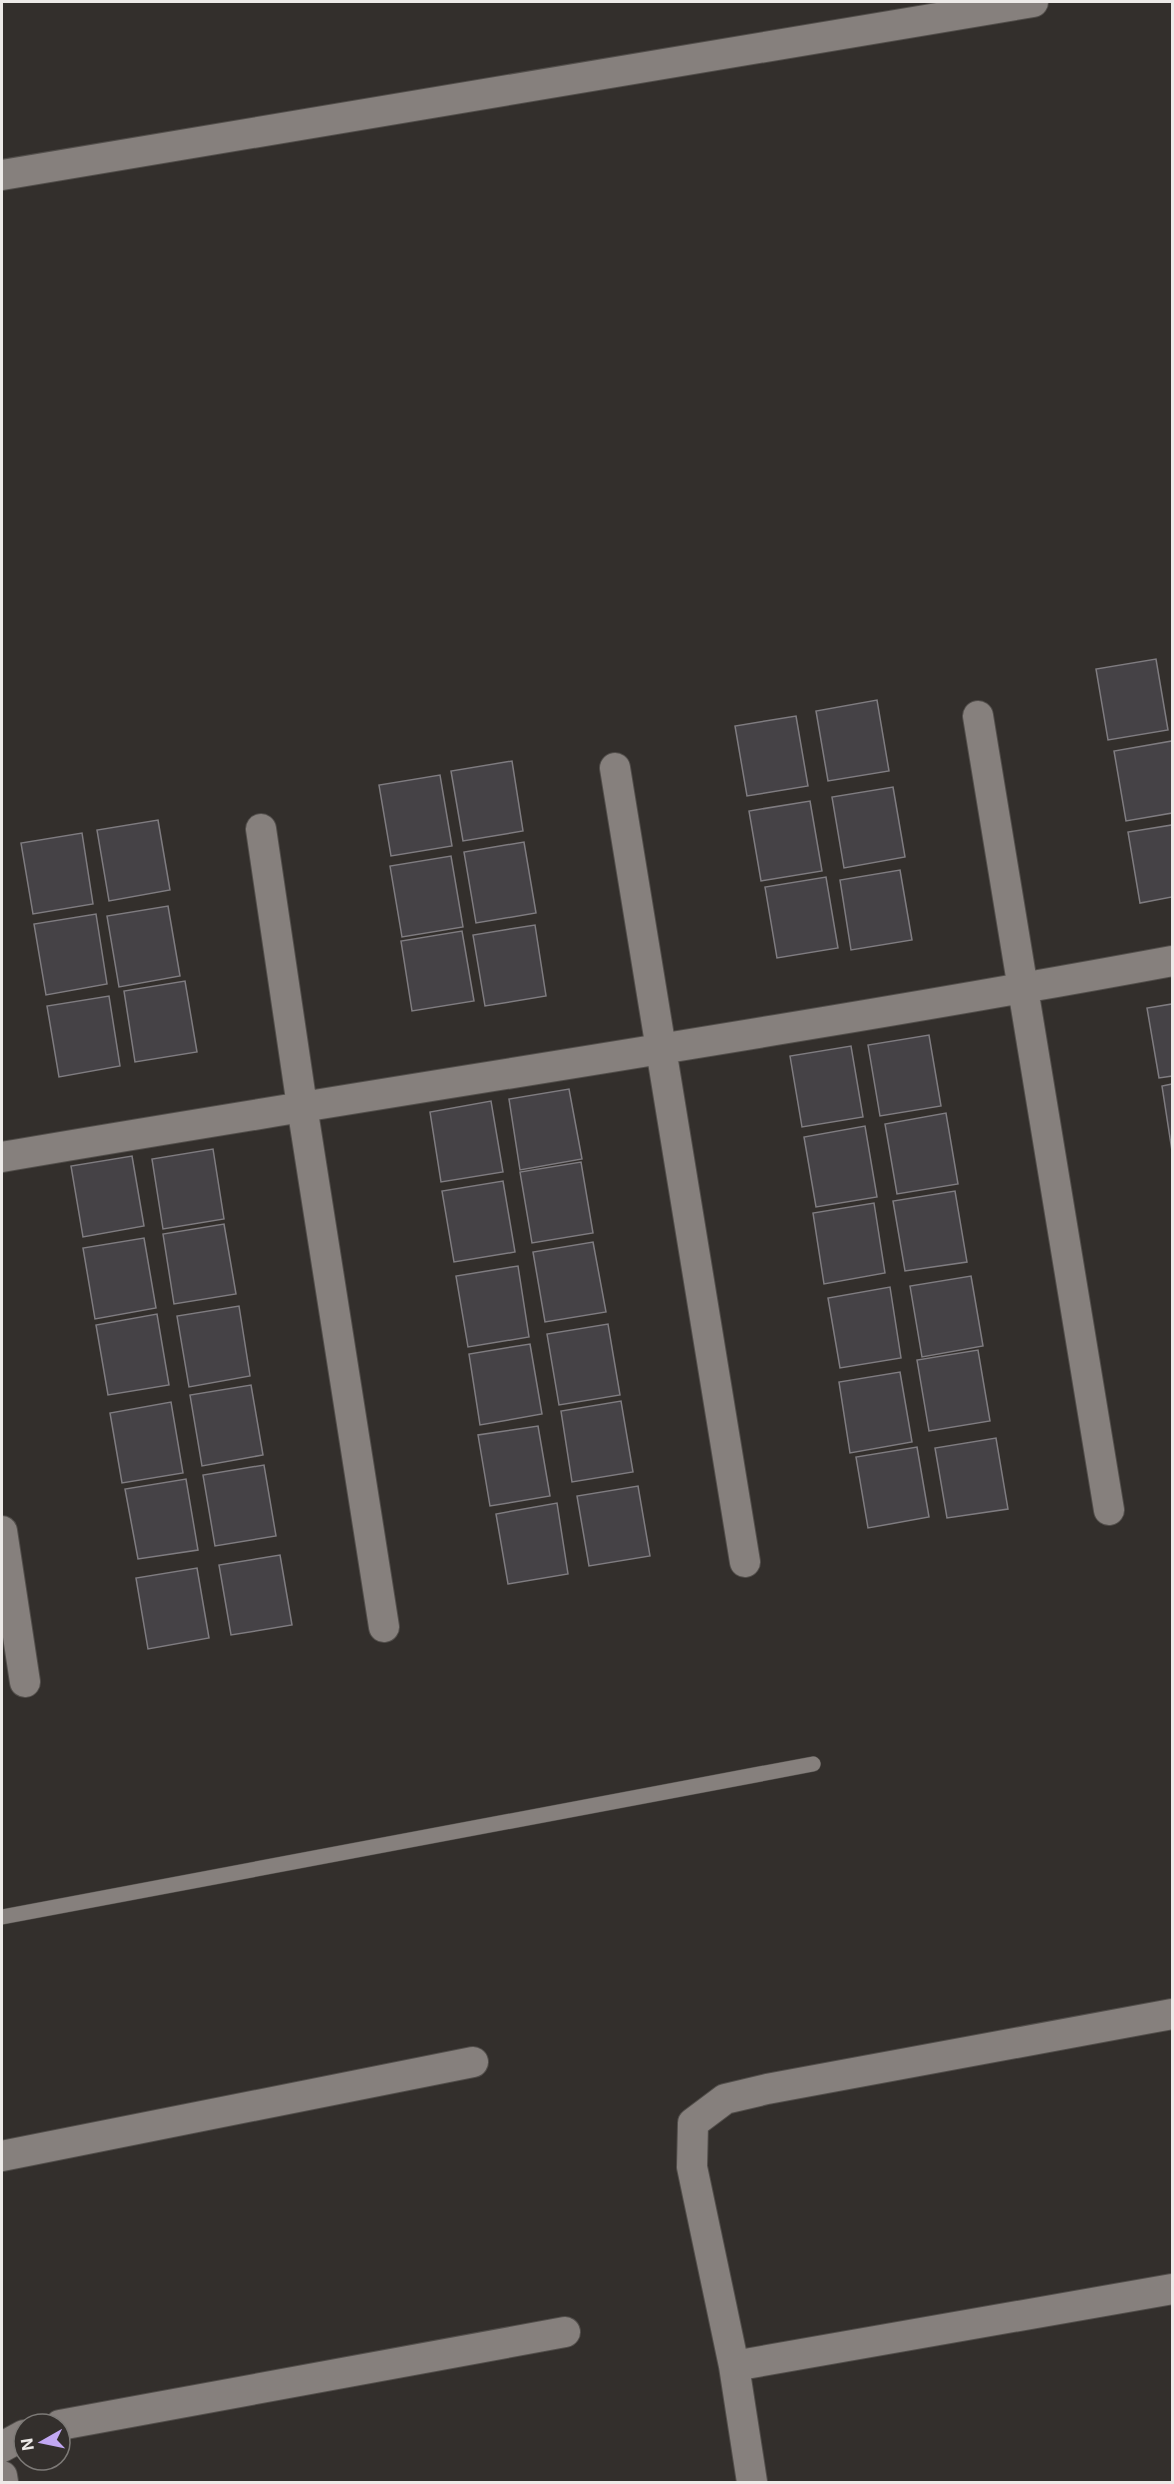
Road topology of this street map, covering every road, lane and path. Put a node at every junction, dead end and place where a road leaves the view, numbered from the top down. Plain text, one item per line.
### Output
1 (1033, 2) edge
2 (2, 175) edge
3 (978, 716) dead end
4 (615, 768) dead end
5 (261, 829) dead end
6 (1173, 961) edge
7 (1023, 988) junction
8 (660, 1050) junction
9 (302, 1106) junction
10 (2, 1157) edge
11 (1109, 1510) dead end
12 (2, 1531) edge
13 (745, 1562) dead end
14 (384, 1627) dead end
15 (25, 1682) dead end
16 (813, 1764) dead end
17 (2, 1917) edge
18 (1173, 2014) edge
19 (473, 2062) dead end
20 (2, 2156) edge
21 (1173, 2289) edge
22 (565, 2332) dead end
23 (734, 2366) junction
24 (72, 2423) edge
25 (2, 2476) edge
26 (3, 2482) edge
27 (752, 2482) edge

1 - 2 street
3 - 7 street
4 - 8 street
5 - 9 street
6 - 7 street
7 - 8 street
7 - 11 street
8 - 9 street
8 - 13 street
9 - 10 street
9 - 14 street
12 - 15 street
16 - 17 lane
18 - 23 street
19 - 20 street
21 - 23 street
22 - 24 street
23 - 27 street
25 - 26 street

